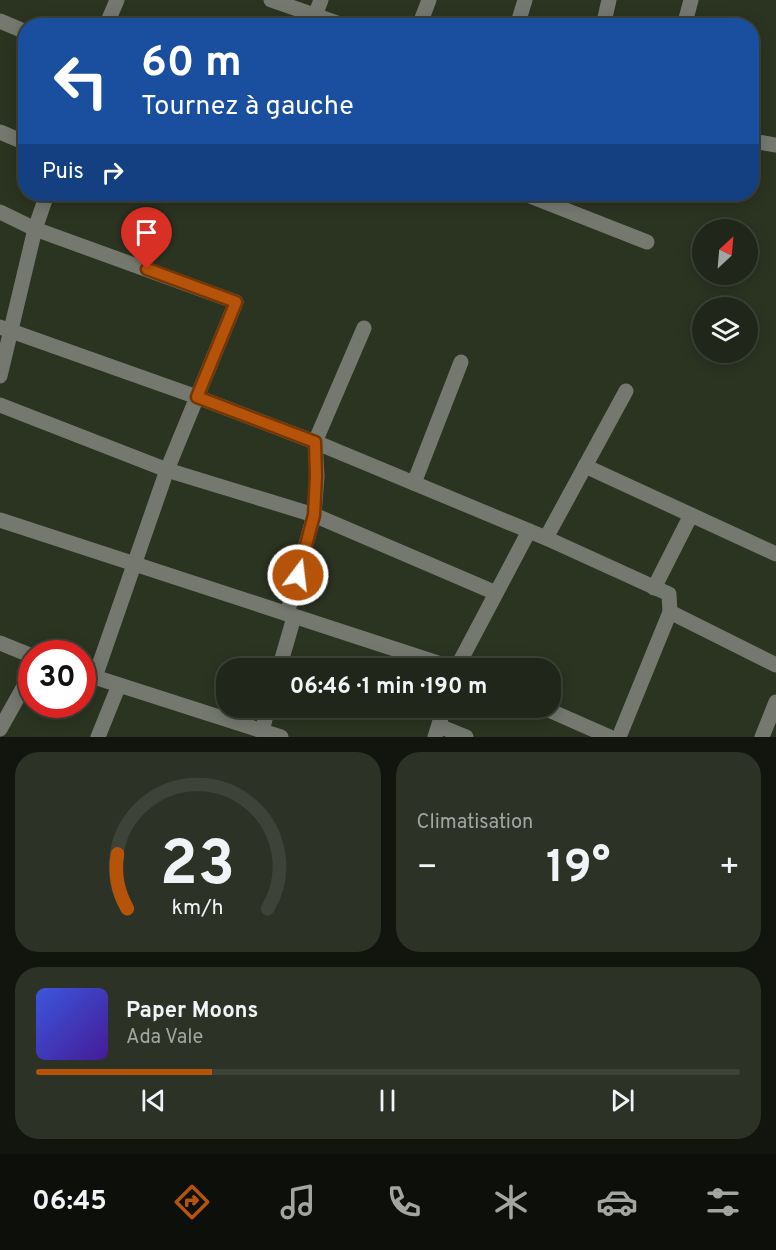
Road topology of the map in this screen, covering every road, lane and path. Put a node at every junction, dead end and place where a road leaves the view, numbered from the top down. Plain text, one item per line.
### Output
1 (117, 0) edge
2 (271, 0) edge
3 (321, 0) edge
4 (429, 0) edge
5 (525, 0) edge
6 (609, 0) edge
7 (691, 0) edge
8 (109, 18) edge
9 (309, 18) edge
10 (314, 18) edge
11 (422, 18) edge
12 (519, 18) edge
13 (605, 18) edge
14 (686, 18) edge
15 (0, 21) edge
16 (18, 29) edge
17 (0, 132) edge
18 (18, 140) edge
19 (759, 142) edge
20 (776, 146) edge
21 (45, 201) edge
22 (543, 201) edge
23 (0, 213) edge
24 (35, 229) junction
25 (647, 242) dead end
26 (364, 328) dead end
27 (5, 329) edge
28 (461, 362) dead end
29 (0, 376) edge
30 (626, 391) dead end
31 (197, 397) junction
32 (0, 405) edge
33 (315, 442) junction
34 (585, 466) junction
35 (167, 470) junction
36 (414, 483) junction
37 (314, 515) junction
38 (691, 515) junction
39 (0, 520) edge
40 (529, 531) junction
41 (546, 538) junction
42 (776, 554) edge
43 (134, 564) junction
44 (654, 588) junction
45 (496, 593) junction
46 (670, 612) junction
47 (291, 615) junction
48 (0, 643) edge
49 (18, 650) edge
50 (96, 658) edge
51 (281, 658) edge
52 (776, 665) edge
53 (96, 677) edge
54 (119, 685) junction
55 (18, 697) edge
56 (776, 702) edge
57 (561, 715) edge
58 (265, 718) edge
59 (0, 729) edge
60 (261, 731) junction
61 (437, 731) edge
62 (99, 737) edge
63 (281, 737) edge
64 (466, 737) edge
65 (610, 737) edge
66 (619, 737) edge
67 (762, 737) edge

1 - 8 street
2 - 9 street
3 - 10 street
4 - 11 street
5 - 12 street
6 - 13 street
7 - 14 street
15 - 16 street
17 - 18 street
19 - 20 street
21 - 24 street
22 - 25 street
23 - 24 street
24 - 27 street
24 - 31 street
26 - 33 street
27 - 29 street
27 - 31 street
28 - 36 street
30 - 34 street
31 - 33 street
31 - 35 street
32 - 35 street
33 - 36 street
33 - 37 street
34 - 38 street
34 - 41 street
35 - 37 street
35 - 43 street
36 - 40 street
37 - 45 street
37 - 47 street
38 - 42 street
38 - 44 street
39 - 43 street
40 - 41 street
40 - 45 street
41 - 44 street
43 - 47 street
43 - 50 street
44 - 46 street
45 - 47 street
46 - 52 street
46 - 66 street
47 - 51 street
48 - 49 street
53 - 54 street
54 - 60 street
54 - 62 street
55 - 59 street
56 - 67 street
57 - 65 street
58 - 60 street
60 - 63 street
61 - 64 street

